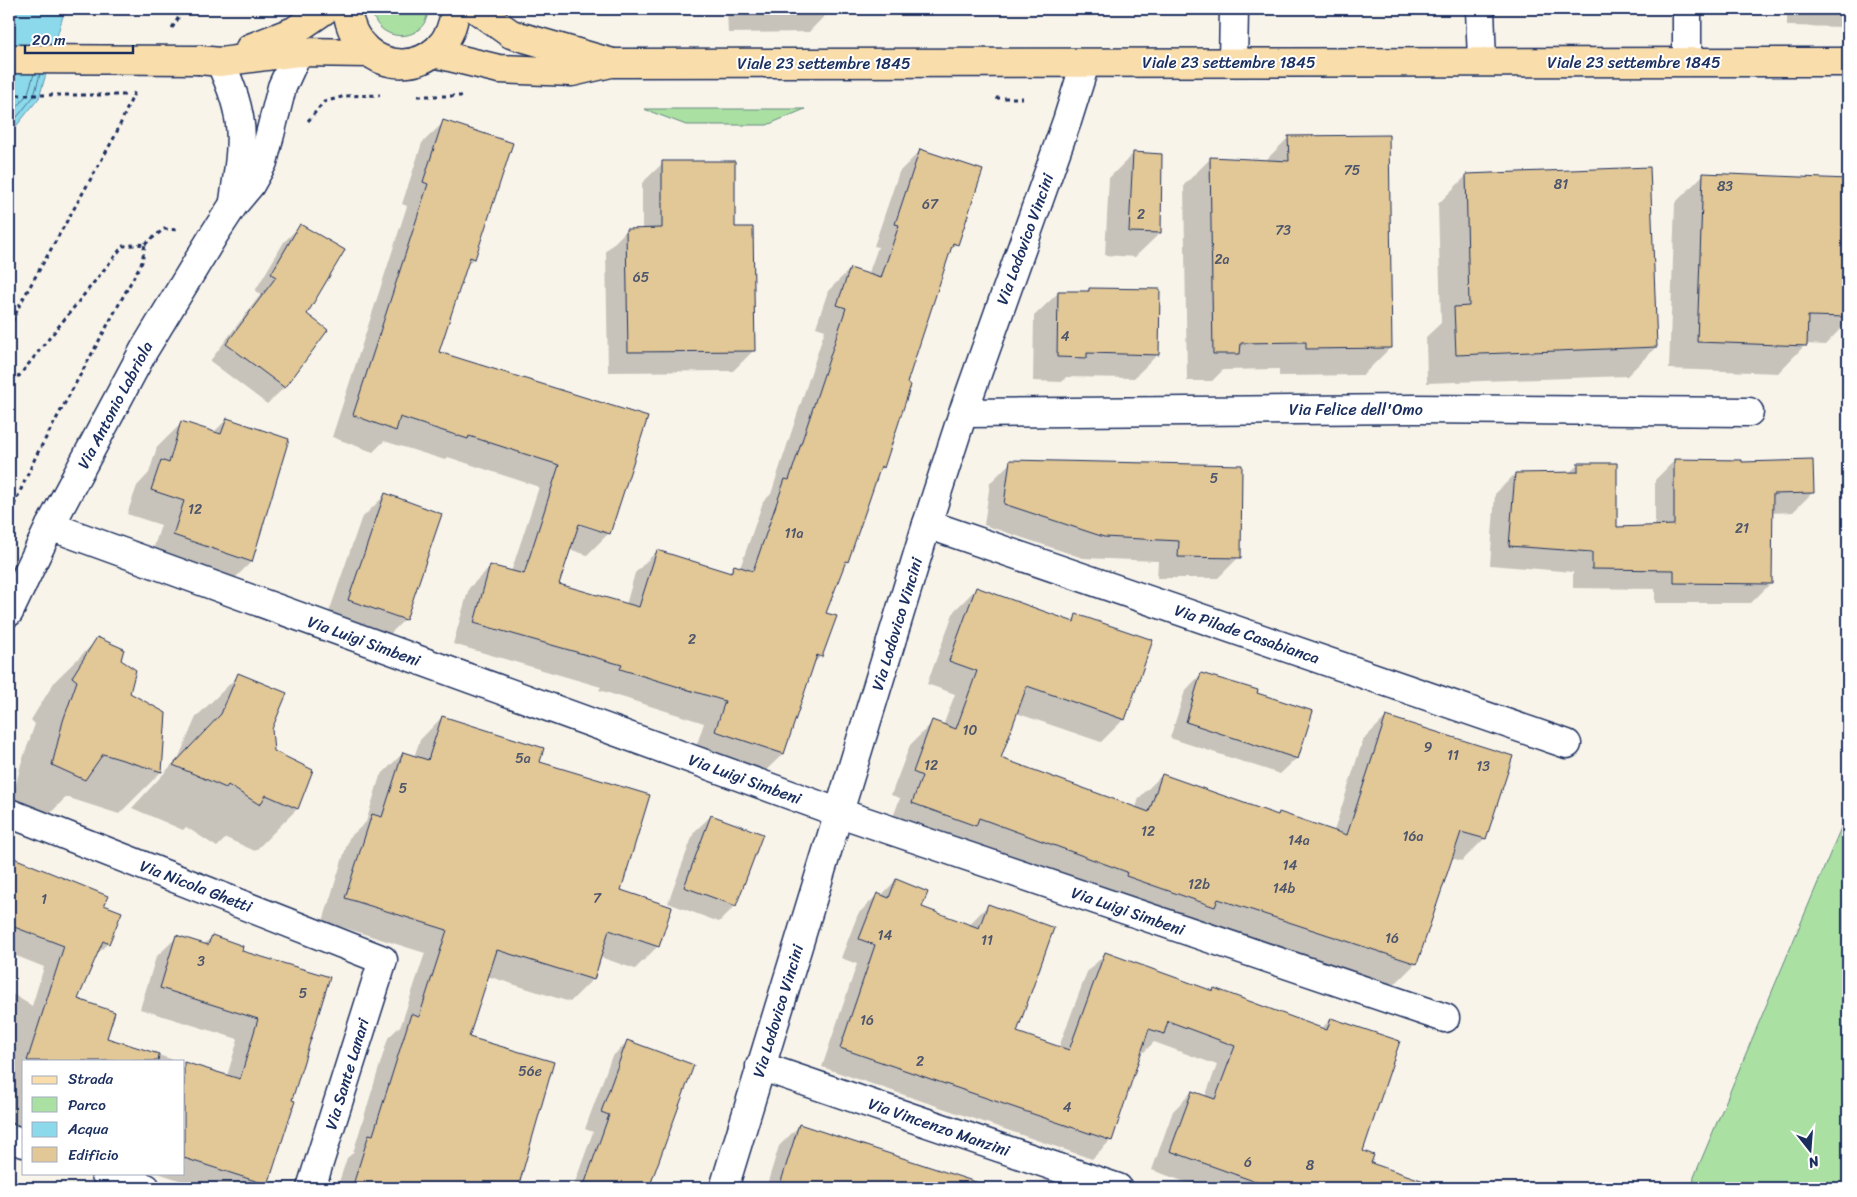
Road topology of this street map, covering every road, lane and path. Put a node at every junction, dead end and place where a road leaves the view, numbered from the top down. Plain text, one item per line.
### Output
1 (184, 9) edge
2 (326, 9) edge
3 (347, 9) edge
4 (455, 9) edge
5 (476, 9) edge
6 (1234, 9) edge
7 (1480, 9) edge
8 (1687, 9) edge
9 (169, 32) dead end
10 (298, 52) junction
11 (369, 53) junction
12 (433, 53) junction
13 (9, 60) edge
14 (210, 61) junction
15 (1482, 61) junction
16 (1233, 62) junction
17 (1687, 62) junction
18 (1848, 62) edge
19 (611, 63) junction
20 (1084, 64) junction
21 (135, 90) dead end
22 (9, 95) edge
23 (136, 95) dead end
24 (234, 204) junction
25 (9, 329) edge
26 (9, 376) edge
27 (1749, 412) dead end
28 (963, 413) junction
29 (9, 516) edge
30 (927, 524) junction
31 (50, 526) junction
32 (9, 612) edge
33 (1566, 744) dead end
34 (9, 813) edge
35 (840, 813) junction
36 (383, 960) joint
37 (1445, 1018) dead end
38 (760, 1066) junction
39 (9, 1138) edge
40 (22, 1143) edge
41 (108, 1174) edge
42 (146, 1188) edge
43 (311, 1188) edge
44 (724, 1188) edge
45 (1118, 1188) edge

1 - 9 path
2 - 14 main road
3 - 11 main road
4 - 12 main road
5 - 19 main road, Viale 23 settembre 1845
6 - 16 street
7 - 15 street
8 - 17 street
10 - 11 main road
10 - 14 main road
10 - 24 street, Via Antonio Labriola
11 - 12 main road
12 - 19 main road, Viale 23 settembre 1845
13 - 14 main road, bridge
14 - 24 street, Via Antonio Labriola
15 - 16 main road, Viale 23 settembre 1845
15 - 17 main road, Viale 23 settembre 1845
16 - 20 main road, Viale 23 settembre 1845
17 - 18 main road, Viale 23 settembre 1845
19 - 20 main road, Viale 23 settembre 1845
20 - 28 street, Via Lodovico Vincini
21 - 25 path
22 - 23 path, bridge
24 - 31 street, Via Antonio Labriola
26 - 29 path
27 - 28 street, Via Felice dell'Omo
28 - 30 street, Via Lodovico Vincini
30 - 33 street, Via Pilade Casabianca
30 - 35 street, Via Lodovico Vincini
31 - 32 street, Via Antonio Labriola
31 - 35 street, Via Luigi Simbeni
34 - 36 street, Via Nicola Ghetti
35 - 37 street, Via Luigi Simbeni
35 - 38 street, Via Lodovico Vincini
36 - 43 street, Via Sante Lanari
38 - 44 street, Via Lodovico Vincini
38 - 45 street, Via Vincenzo Manzini
39 - 40 street
41 - 42 street

